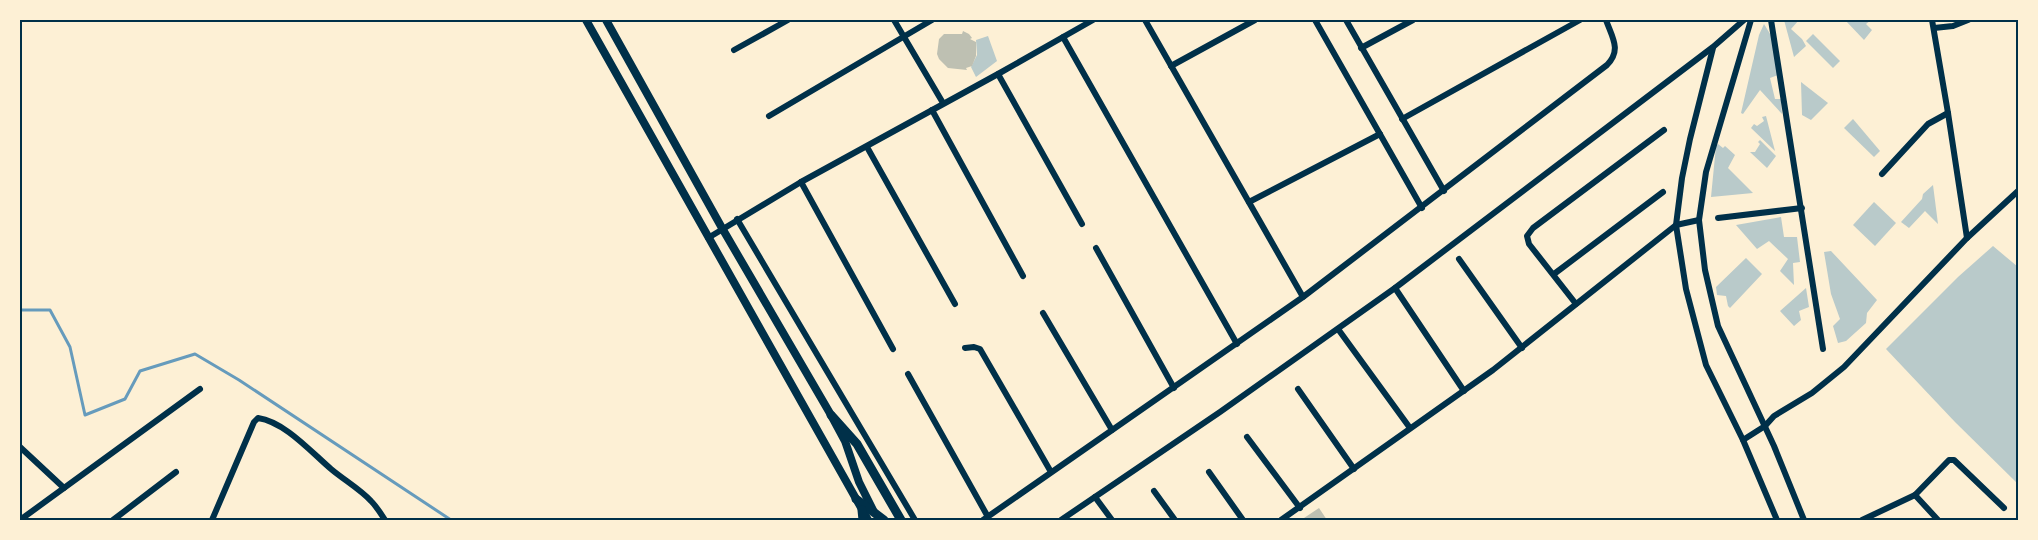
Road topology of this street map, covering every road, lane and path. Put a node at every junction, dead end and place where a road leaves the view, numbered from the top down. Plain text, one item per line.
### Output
1 (586, 20) edge
2 (606, 20) edge
3 (788, 20) edge
4 (894, 20) edge
5 (932, 20) edge
6 (1093, 20) edge
7 (1145, 20) edge
8 (1256, 20) edge
9 (1315, 20) edge
10 (1346, 20) edge
11 (1413, 20) edge
12 (1580, 20) edge
13 (1606, 20) edge
14 (1742, 20) edge
15 (1751, 20) edge
16 (1771, 20) edge
17 (1932, 20) edge
18 (1968, 20) edge
19 (1934, 28) junction
20 (903, 35) junction
21 (1063, 37) junction
22 (1713, 47) junction
23 (1361, 48) junction
24 (734, 50) dead end
25 (1172, 66) junction
26 (998, 74) junction
27 (943, 103) junction
28 (932, 110) junction
29 (1948, 113) junction
30 (769, 116) dead end
31 (1402, 119) junction
32 (1664, 130) dead end
33 (1380, 134) junction
34 (867, 147) junction
35 (1882, 174) dead end
36 (801, 182) junction
37 (1444, 191) junction
38 (2019, 191) edge
39 (1663, 192) dead end
40 (1249, 202) junction
41 (1422, 208) junction
42 (1802, 208) junction
43 (1718, 218) dead end
44 (737, 219) junction
45 (1699, 220) junction
46 (1082, 224) dead end
47 (1676, 225) junction
48 (722, 228) junction
49 (708, 238) junction
50 (1966, 238) junction
51 (1096, 248) dead end
52 (1459, 259) dead end
53 (1554, 274) junction
54 (1023, 276) dead end
55 (1395, 288) junction
56 (1303, 297) junction
57 (954, 304) dead end
58 (1576, 304) junction
59 (1043, 313) dead end
60 (1338, 329) junction
61 (1237, 344) junction
62 (893, 348) dead end
63 (965, 348) dead end
64 (1522, 348) junction
65 (1823, 349) dead end
66 (908, 374) dead end
67 (1174, 388) junction
68 (200, 389) dead end
69 (1298, 389) dead end
70 (1464, 391) junction
71 (831, 415) junction
72 (1765, 426) junction
73 (1410, 428) junction
74 (1112, 430) junction
75 (1247, 436) dead end
76 (1743, 440) junction
77 (20, 447) edge
78 (1354, 469) junction
79 (176, 472) dead end
80 (1051, 472) junction
81 (1209, 472) dead end
82 (63, 488) junction
83 (1154, 491) dead end
84 (1915, 495) junction
85 (1095, 496) junction
86 (856, 500) junction
87 (1300, 508) junction
88 (2004, 508) dead end
89 (862, 510) junction
90 (874, 518) edge
91 (985, 519) edge
92 (20, 520) edge
93 (112, 520) edge
94 (212, 520) edge
95 (385, 520) edge
96 (862, 520) edge
97 (884, 520) edge
98 (901, 520) edge
99 (915, 520) edge
100 (1061, 520) edge
101 (1112, 520) edge
102 (1175, 520) edge
103 (1243, 520) edge
104 (1281, 520) edge
105 (1777, 520) edge
106 (1804, 520) edge
107 (1862, 520) edge
108 (1938, 520) edge

1 - 49 main road
2 - 48 main road
3 - 24 street
4 - 20 street
5 - 20 street
6 - 21 street
7 - 25 street
8 - 25 street
9 - 33 street
10 - 23 street
11 - 23 street
12 - 31 street
13 - 37 street
14 - 22 street
15 - 45 street
16 - 42 street
17 - 19 street
18 - 19 street
19 - 29 street
20 - 27 street
20 - 30 street
21 - 26 street
21 - 61 street
22 - 47 street
22 - 55 street
23 - 31 street
25 - 40 street
26 - 27 street
26 - 46 street
27 - 28 street
28 - 34 street
28 - 54 street
29 - 35 street
29 - 50 street
31 - 37 street
32 - 53 street
33 - 40 street
33 - 41 street
34 - 36 street
34 - 57 street
36 - 44 street
36 - 62 street
37 - 41 street
38 - 50 street
39 - 53 street
40 - 56 street
41 - 56 street
42 - 43 street
42 - 65 street
44 - 48 street
44 - 99 street
45 - 47 street
45 - 72 street
47 - 58 street
47 - 76 street
48 - 49 street
48 - 71 main road
49 - 86 main road
50 - 72 street
51 - 67 street
52 - 64 street
53 - 58 street
55 - 60 street
55 - 70 street
56 - 61 street
58 - 64 street
59 - 74 street
60 - 73 street
60 - 85 street
61 - 67 street
63 - 80 street
64 - 70 street
66 - 91 street
67 - 74 street
68 - 82 street
69 - 78 street
70 - 73 street
71 - 90 main road
71 - 98 main road
72 - 76 street
72 - 106 street
73 - 78 street
74 - 80 street
75 - 87 street
76 - 105 street
77 - 82 street
78 - 87 street
79 - 93 street
80 - 91 street
81 - 103 street
82 - 92 street
83 - 102 street
84 - 88 street
84 - 107 street
84 - 108 street
85 - 100 street
85 - 101 street
86 - 89 main road
86 - 90 main road
87 - 104 street
89 - 90 main road
89 - 96 main road
90 - 97 main road
94 - 95 street

